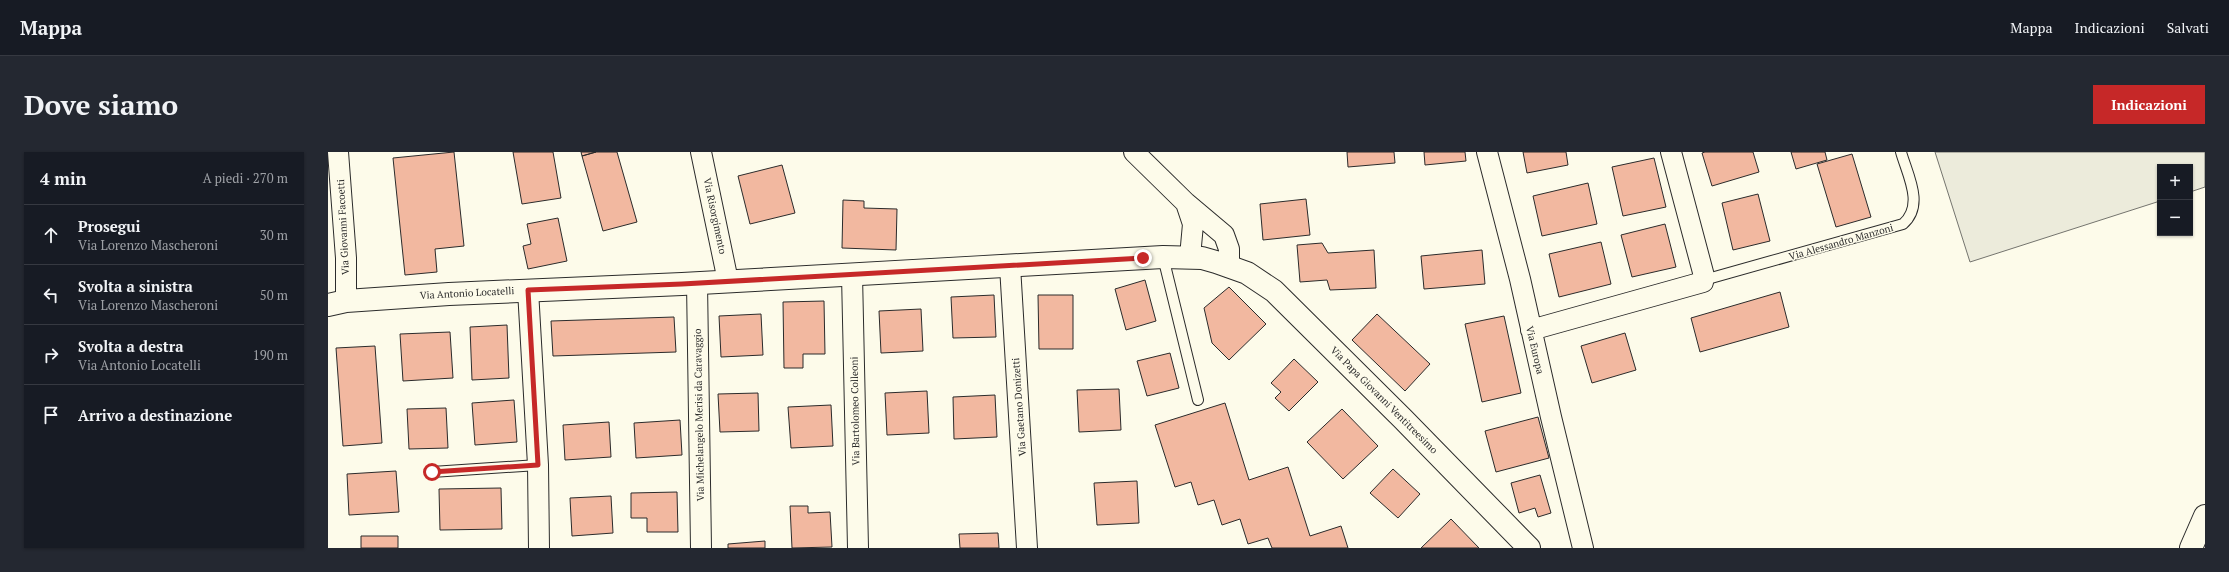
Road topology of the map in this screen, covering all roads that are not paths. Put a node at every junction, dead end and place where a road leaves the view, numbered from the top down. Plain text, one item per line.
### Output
1 (338, 152) edge
2 (701, 152) edge
3 (1134, 152) edge
4 (1487, 152) edge
5 (1671, 152) edge
6 (1901, 152) edge
7 (1186, 203) junction
8 (1163, 257) junction
9 (1190, 257) junction
10 (1010, 266) junction
11 (1229, 266) junction
12 (852, 275) junction
13 (1704, 280) junction
14 (728, 281) junction
15 (697, 283) junction
16 (528, 290) junction
17 (337, 303) edge
18 (1531, 330) junction
19 (1198, 400) dead end
20 (538, 465) junction
21 (432, 472) dead end
22 (2205, 516) edge
23 (539, 548) edge
24 (701, 548) edge
25 (858, 548) edge
26 (1027, 548) edge
27 (1529, 548) edge
28 (1584, 548) edge
29 (2191, 548) edge

1 - 17 street, Via Giovanni Facoetti
2 - 14 street, Via Risorgimento
3 - 7 street
4 - 18 street, Via Europa
5 - 13 street
6 - 13 lane, Via Alessandro Manzoni
7 - 9 street
7 - 11 street
8 - 9 main road, Via Papa Giovanni Ventitreesimo
8 - 10 main road, Via Antonio Locatelli
8 - 19 lane
9 - 11 main road, Via Papa Giovanni Ventitreesimo
10 - 12 main road, Via Antonio Locatelli
10 - 26 street, Via Gaetano Donizetti
11 - 27 main road, Via Papa Giovanni Ventitreesimo
12 - 14 main road, Via Antonio Locatelli
12 - 25 street, Via Bartolomeo Colleoni
13 - 18 street, Via Alessandro Manzoni
14 - 15 main road, Via Antonio Locatelli
15 - 16 main road, Via Antonio Locatelli
15 - 24 street, Via Michelangelo Merisi da Caravaggio
16 - 17 main road, Via Antonio Locatelli
16 - 20 street
18 - 28 street, Via Europa
20 - 21 lane
20 - 23 street
22 - 29 main road

